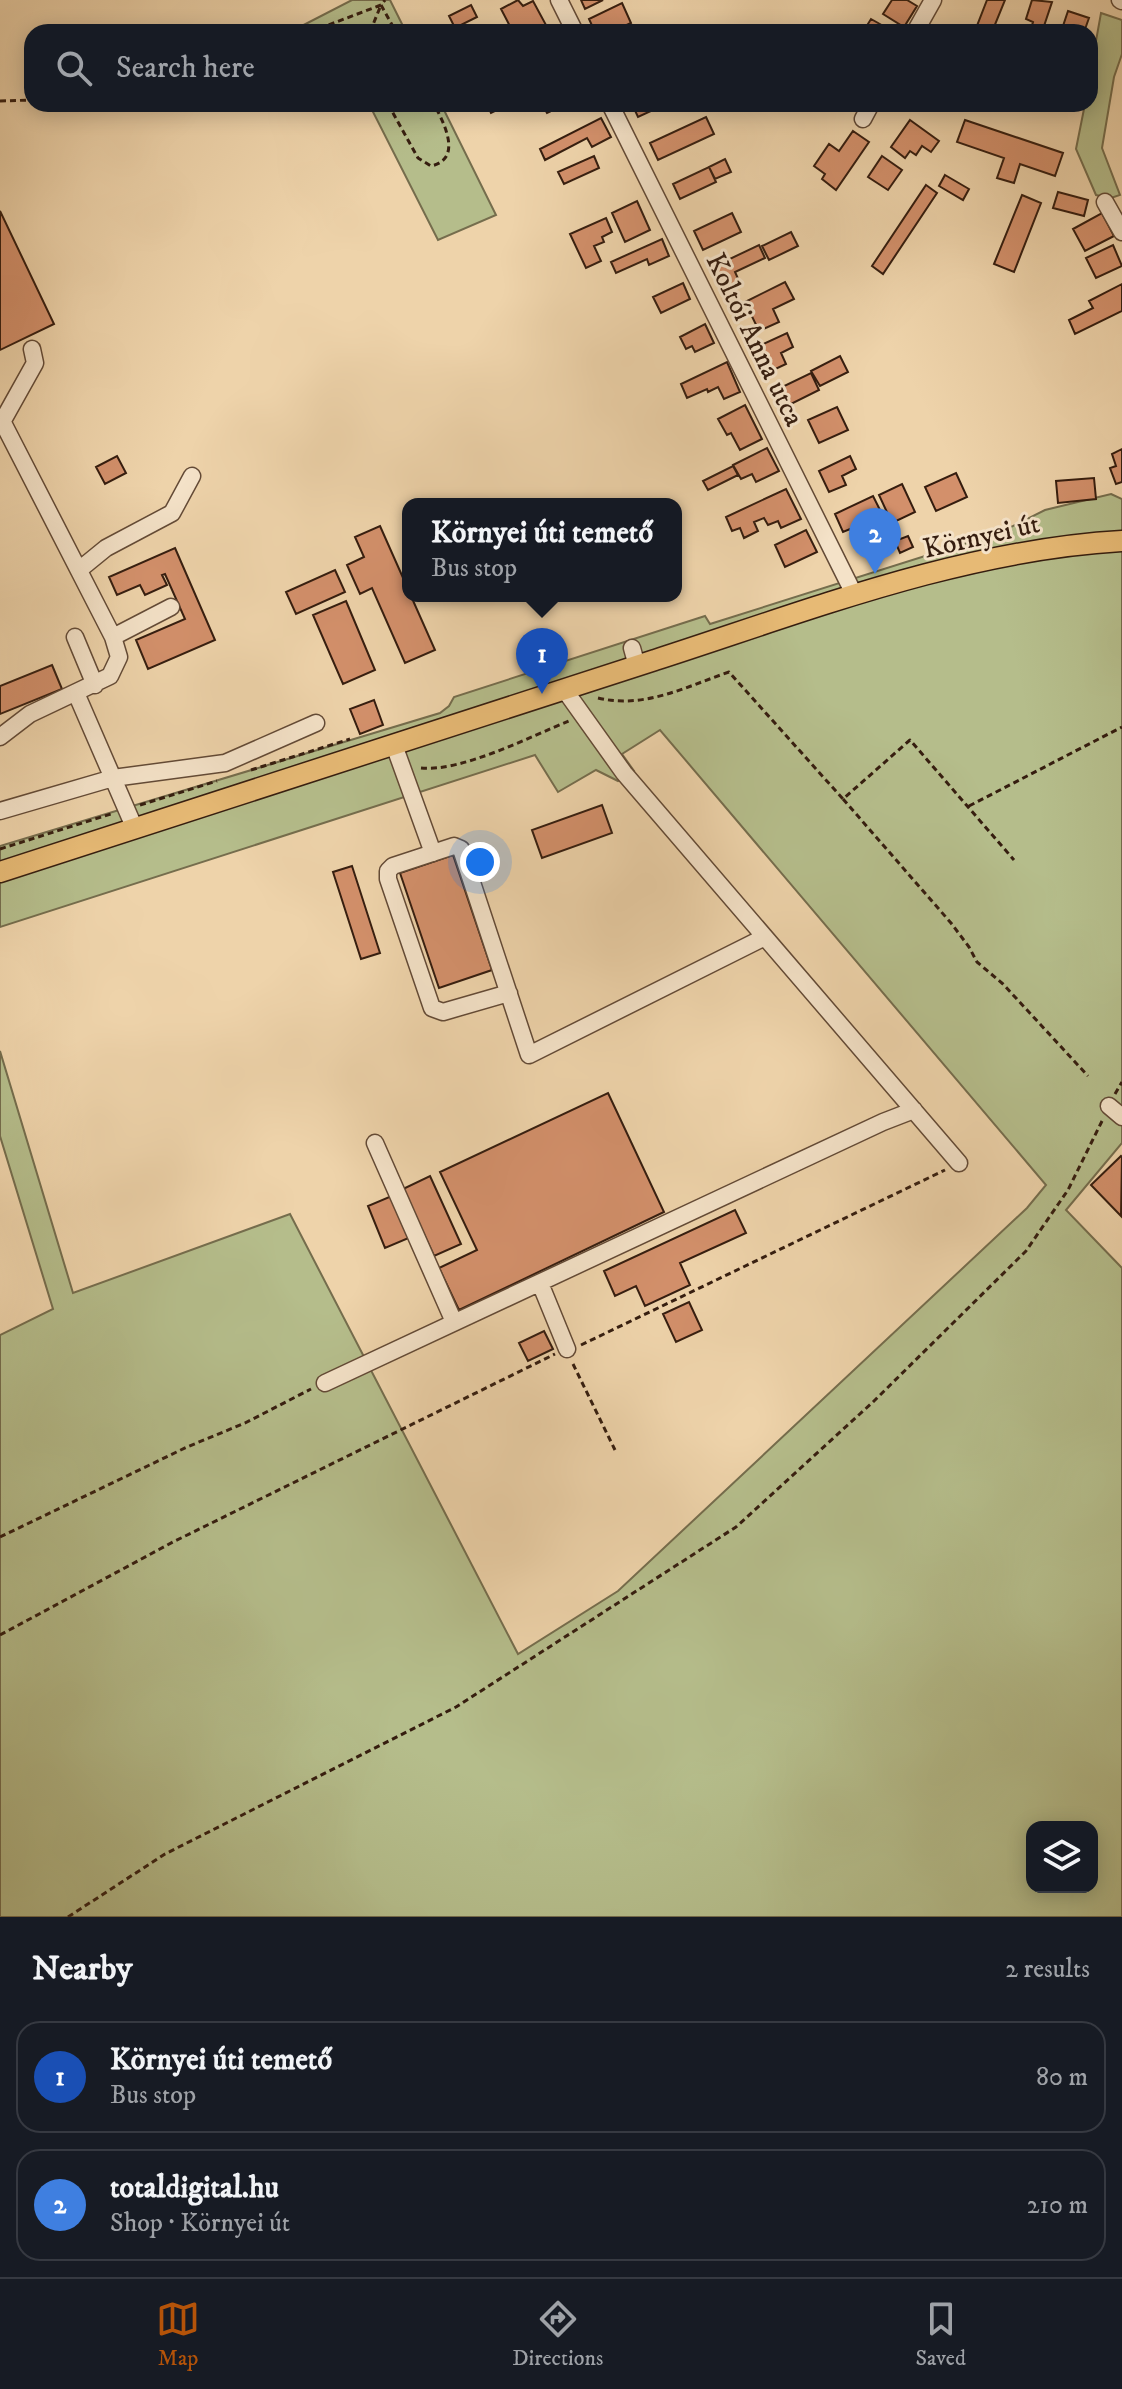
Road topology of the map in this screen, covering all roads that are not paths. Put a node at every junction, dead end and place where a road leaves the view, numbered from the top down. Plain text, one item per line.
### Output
1 (559, 0) edge
2 (933, 0) edge
3 (571, 24) edge
4 (920, 24) edge
5 (614, 112) edge
6 (1105, 202) dead end
7 (1122, 232) edge
8 (32, 349) dead end
9 (1, 420) edge
10 (7, 448) edge
11 (192, 476) dead end
12 (1122, 541) edge
13 (79, 570) junction
14 (855, 596) junction
15 (171, 607) dead end
16 (75, 637) dead end
17 (113, 637) junction
18 (95, 685) junction
19 (564, 689) junction
20 (76, 693) junction
21 (316, 723) dead end
22 (0, 737) edge
23 (394, 745) junction
24 (113, 778) junction
25 (1, 807) edge
26 (135, 829) junction
27 (433, 853) junction
28 (0, 872) edge
29 (765, 937) junction
30 (509, 993) junction
31 (914, 1110) junction
32 (375, 1143) dead end
33 (959, 1163) road end
34 (540, 1283) junction
35 (454, 1322) junction
36 (567, 1349) road end
37 (325, 1383) road end

1 - 3 street
2 - 4 street
5 - 14 street, Koltói Anna utca
6 - 7 street
8 - 9 street
9 - 10 street
10 - 13 street
11 - 13 street
12 - 14 main road, Környei út
13 - 17 street
14 - 19 main road, Környei út
15 - 17 street
16 - 18 street
17 - 18 street
18 - 20 street
19 - 23 main road, Környei út
19 - 29 street
20 - 22 street
20 - 24 street
21 - 24 street
23 - 26 main road, Környei út
23 - 27 street
24 - 25 street
24 - 26 street
26 - 28 main road, Környei út
27 - 30 street
27 - 30 street
29 - 30 street
29 - 31 street
31 - 33 street
31 - 34 street
32 - 35 street
34 - 35 street
34 - 36 street
35 - 37 street

